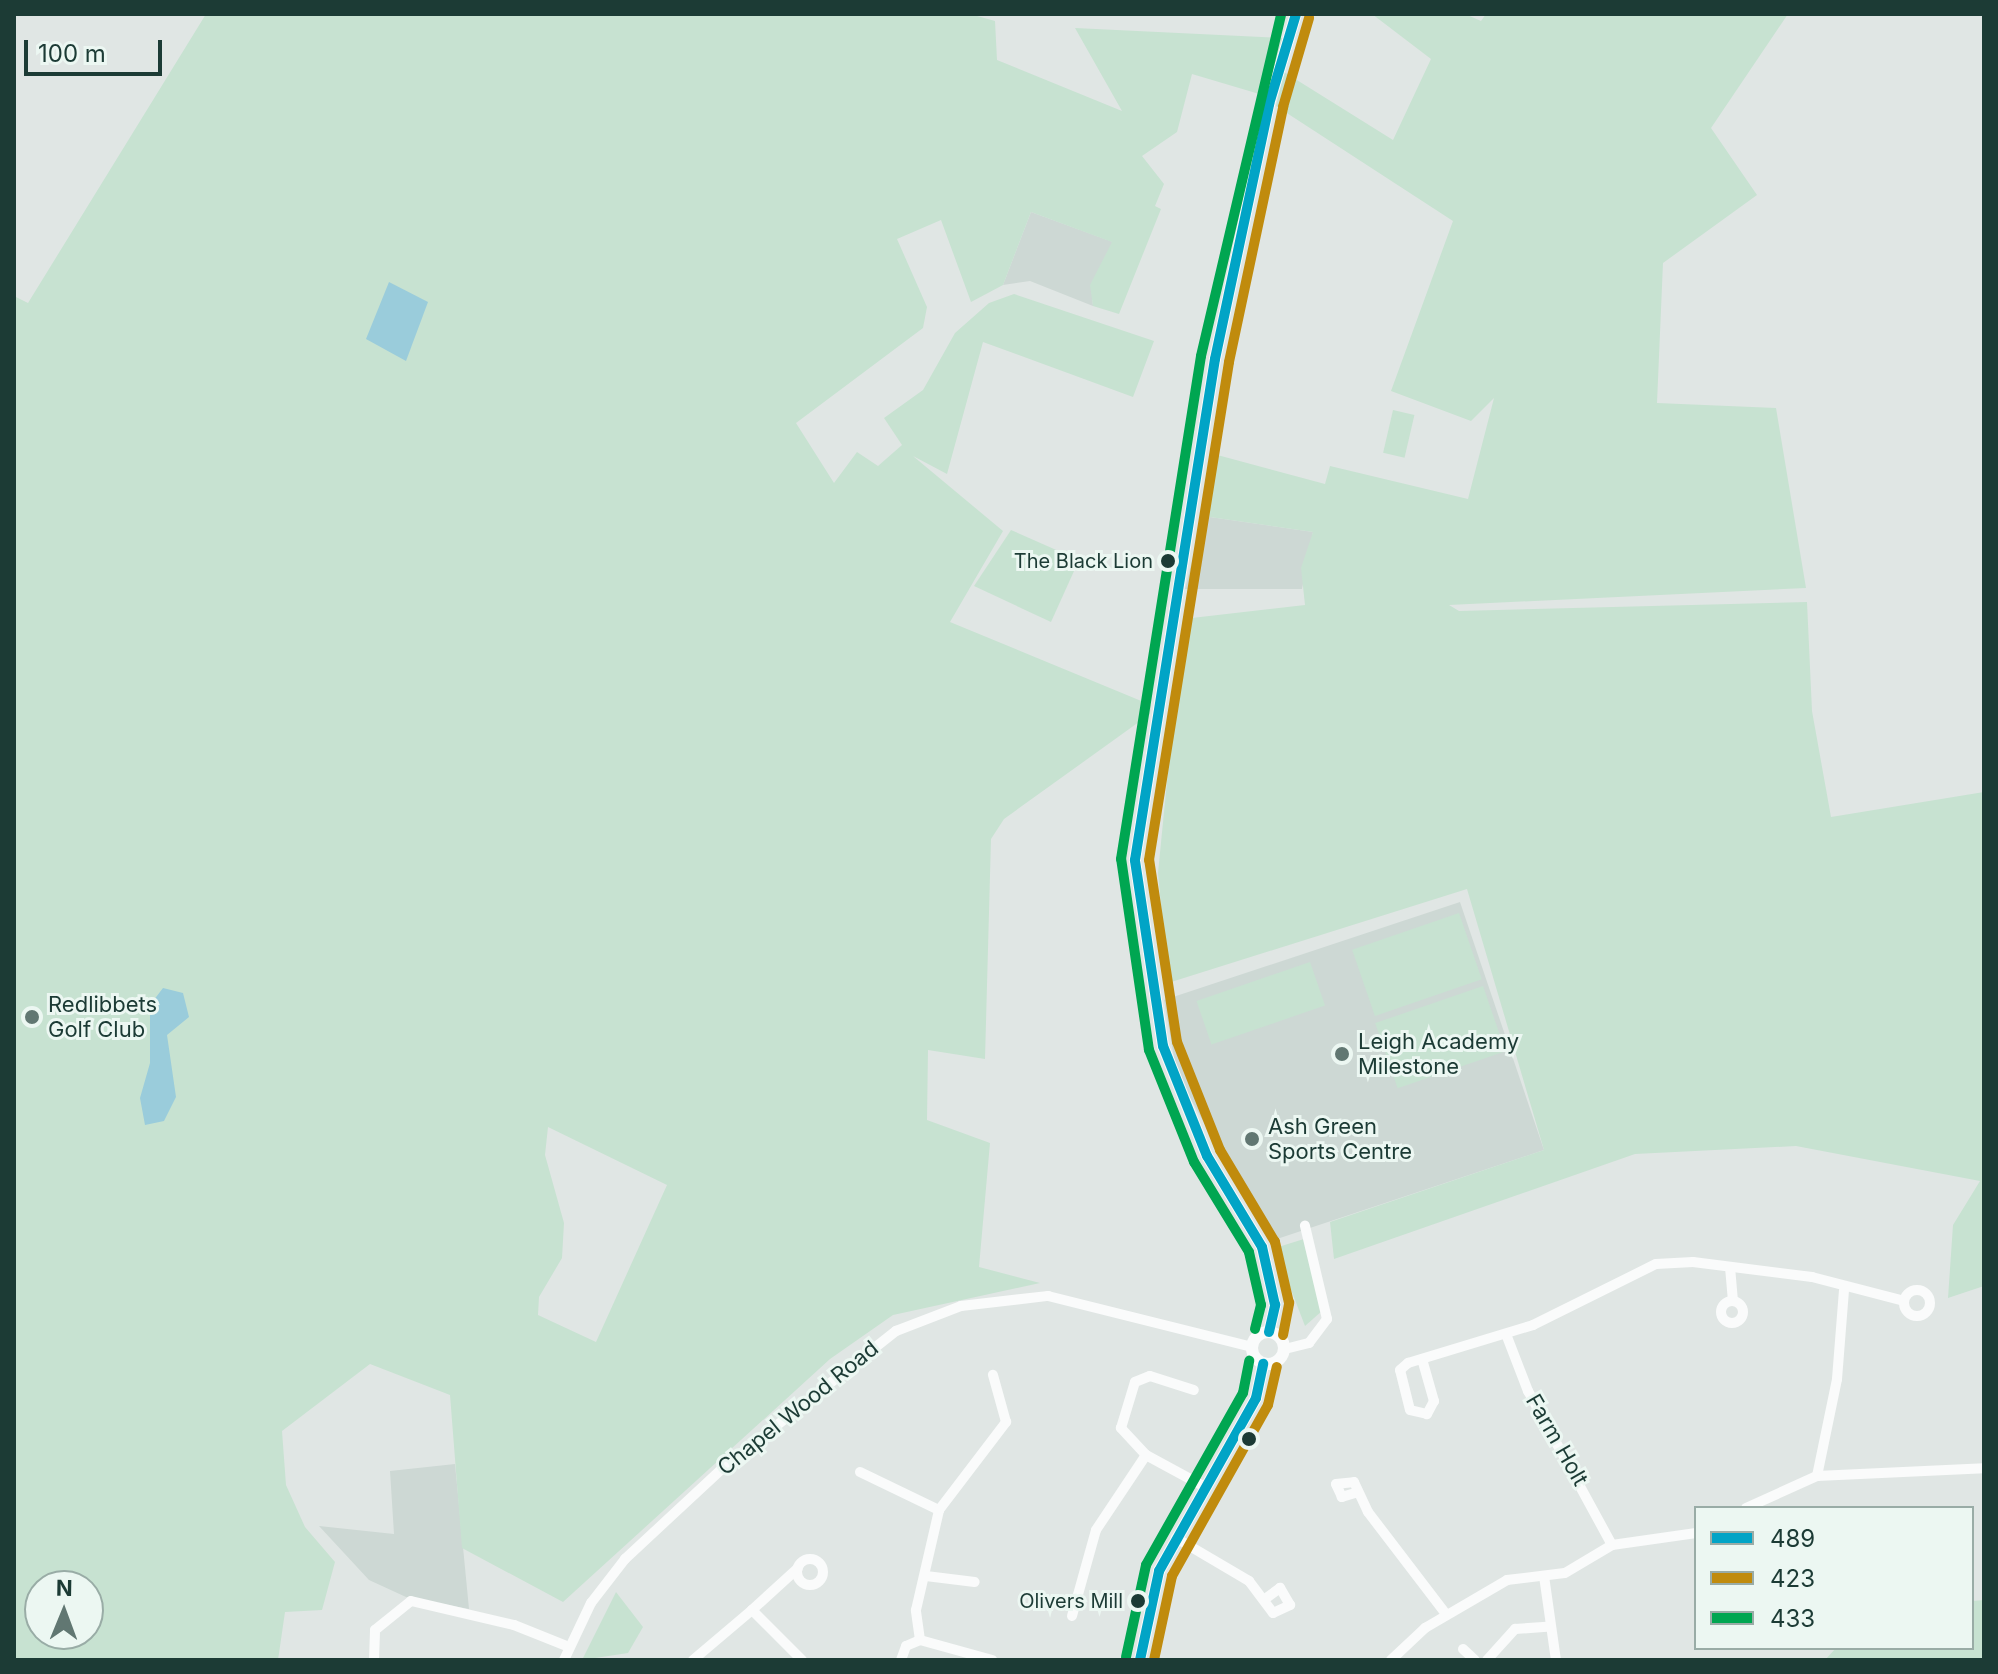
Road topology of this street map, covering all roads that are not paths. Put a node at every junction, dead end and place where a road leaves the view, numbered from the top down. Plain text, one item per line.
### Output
1 (1296, 14) edge
2 (1305, 1226) dead end
3 (1730, 1267) junction
4 (1844, 1290) junction
5 (1733, 1301) dead end
6 (1904, 1301) dead end
7 (1269, 1332) junction
8 (1506, 1334) junction
9 (1252, 1347) junction
10 (1285, 1349) junction
11 (1422, 1359) junction
12 (1263, 1364) junction
13 (993, 1375) dead end
14 (1194, 1390) dead end
15 (1146, 1455) junction
16 (1984, 1468) edge
17 (860, 1472) dead end
18 (1817, 1476) junction
19 (1203, 1486) junction
20 (1355, 1493) dead end
21 (1750, 1506) edge
22 (939, 1510) junction
23 (1694, 1533) edge
24 (1176, 1538) junction
25 (1612, 1545) junction
26 (798, 1568) dead end
27 (926, 1576) junction
28 (1544, 1576) junction
29 (975, 1582) dead end
30 (1266, 1598) dead end
31 (752, 1610) junction
32 (1446, 1614) junction
33 (1072, 1616) dead end
34 (1547, 1627) junction
35 (920, 1640) junction
36 (569, 1647) junction
37 (1463, 1649) dead end
38 (374, 1660) edge
39 (564, 1660) edge
40 (693, 1660) edge
41 (802, 1660) edge
42 (901, 1660) edge
43 (992, 1660) edge
44 (1140, 1660) edge
45 (1391, 1660) edge
46 (1475, 1660) edge
47 (1487, 1660) edge
48 (1556, 1660) edge

1 - 7 street
2 - 10 street
3 - 4 street
3 - 5 street
3 - 8 street
4 - 6 street
4 - 18 street
7 - 9 street
7 - 10 street
8 - 11 street
8 - 25 street, Farm Holt
9 - 12 street
9 - 36 street, Chapel Wood Road
10 - 12 street
11 - 11 street
12 - 19 street
13 - 22 street
14 - 15 street
15 - 19 street
15 - 33 street
16 - 18 street
17 - 22 street
18 - 21 street
19 - 24 street
20 - 32 street
22 - 27 street
23 - 25 street
24 - 30 street
24 - 44 street
25 - 28 street
26 - 31 street
27 - 29 street
27 - 35 street
28 - 32 street
28 - 34 street
31 - 40 street
31 - 41 street
32 - 45 street
34 - 47 street
34 - 48 street
35 - 42 street
35 - 43 street
36 - 38 street
36 - 39 street, Chapel Wood Road
37 - 46 street

